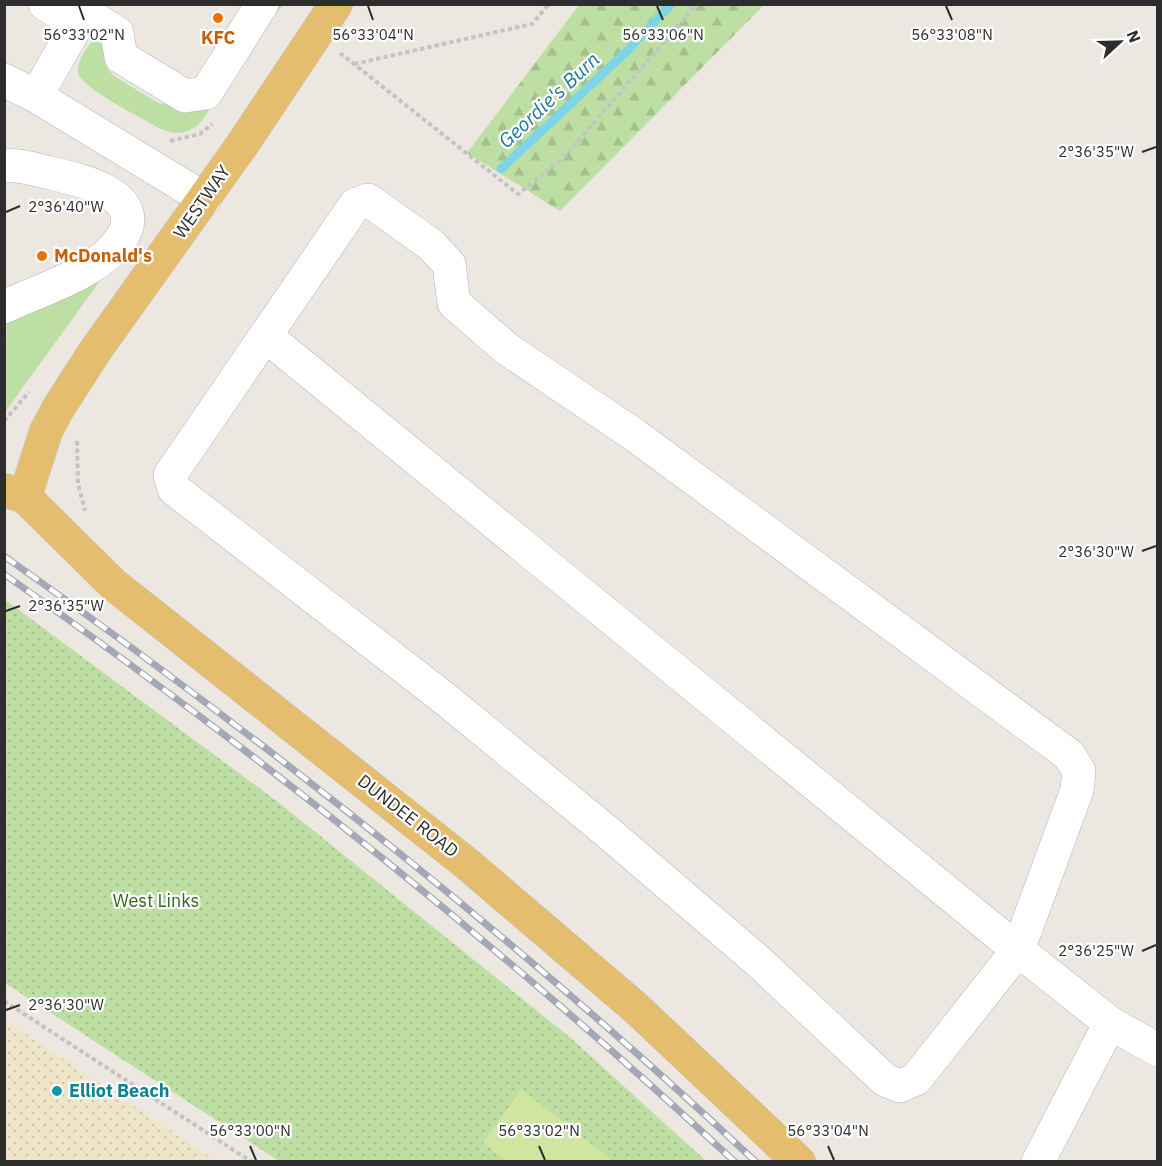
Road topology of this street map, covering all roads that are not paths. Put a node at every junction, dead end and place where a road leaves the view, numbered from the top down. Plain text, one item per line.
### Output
1 (45, 4) edge
2 (262, 4) edge
3 (336, 4) edge
4 (84, 14) edge
5 (4, 80) edge
6 (36, 96) junction
7 (12, 166) edge
8 (205, 199) junction
9 (4, 307) edge
10 (266, 336) junction
11 (15, 493) edge
12 (1018, 950) junction
13 (1110, 1023) junction
14 (1158, 1050) edge
15 (799, 1161) edge
16 (1038, 1161) edge

1 - 4 lane
2 - 4 lane
3 - 8 main road, WESTWAY
4 - 6 lane
5 - 6 lane
6 - 8 lane
7 - 9 lane
8 - 11 main road, WESTWAY
10 - 12 lane
10 - 12 lane
10 - 12 lane
11 - 15 main road, DUNDEE ROAD
12 - 13 lane
13 - 14 lane
13 - 16 lane

